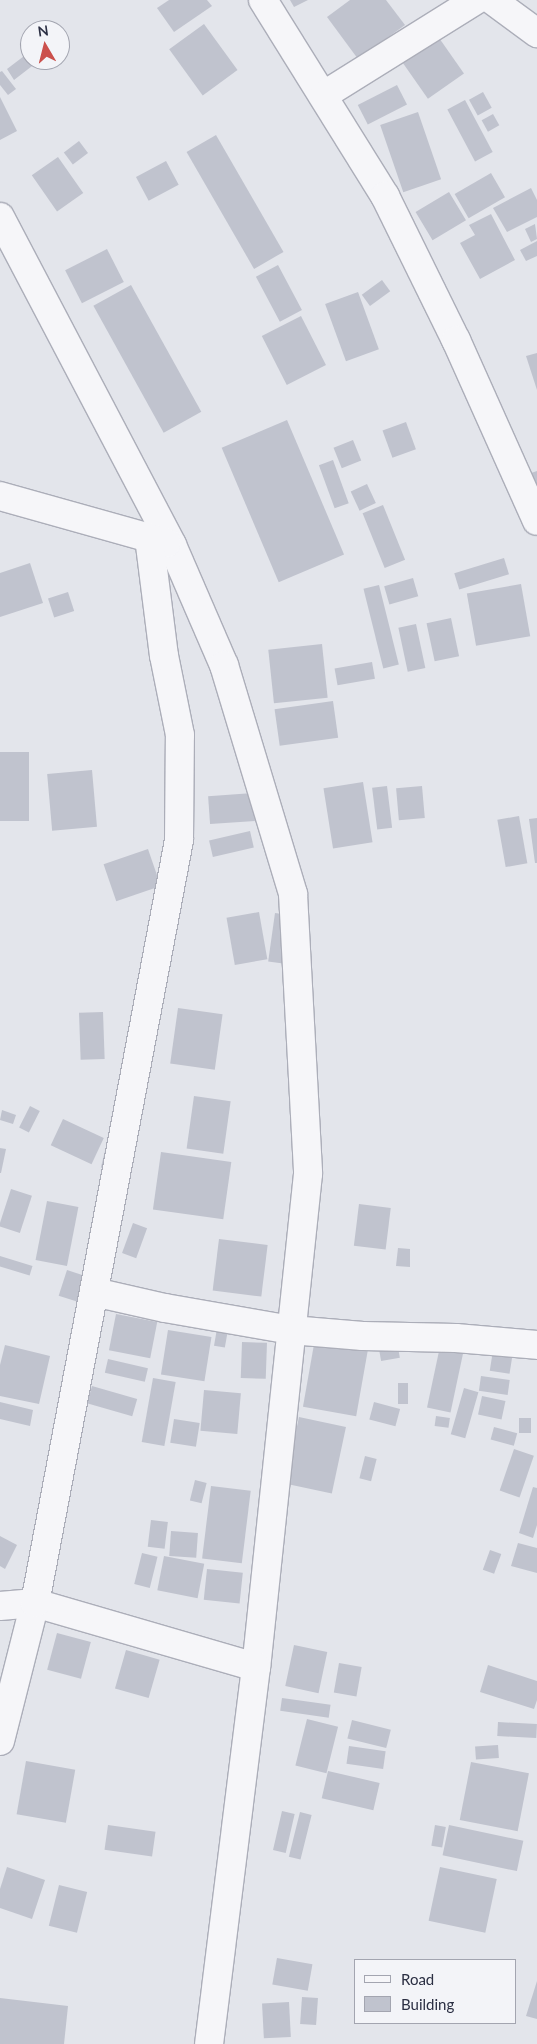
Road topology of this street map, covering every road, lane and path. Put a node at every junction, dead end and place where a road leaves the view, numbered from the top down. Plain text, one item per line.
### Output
1 (263, 0) edge
2 (476, 0) edge
3 (492, 0) edge
4 (537, 33) edge
5 (324, 95) junction
6 (0, 217) edge
7 (0, 496) edge
8 (536, 515) edge
9 (161, 542) junction
10 (94, 1292) junction
11 (291, 1330) junction
12 (537, 1344) edge
13 (35, 1603) junction
14 (0, 1606) edge
15 (256, 1667) junction
16 (0, 1741) edge
17 (209, 2044) edge

1 - 5 street
2 - 5 street
3 - 4 street
5 - 8 street
6 - 9 street
7 - 9 street
9 - 10 street
9 - 11 street
10 - 11 street
10 - 13 street
11 - 12 street
11 - 15 street
13 - 14 street
13 - 15 street
13 - 16 street
15 - 17 street

